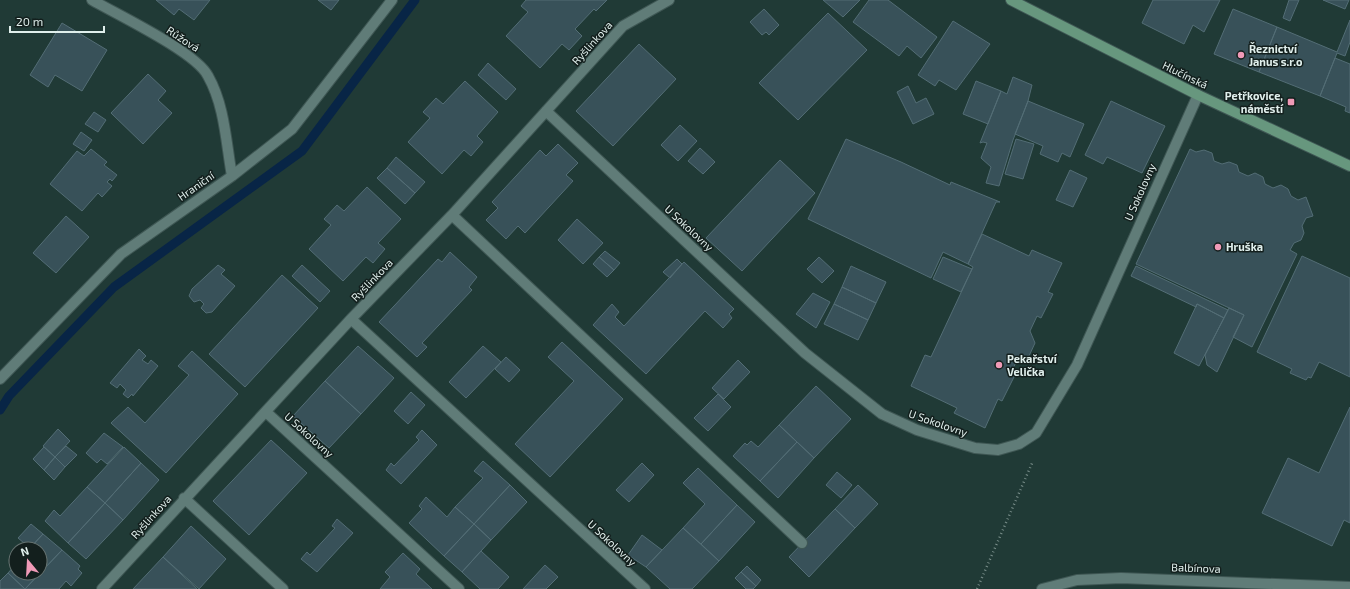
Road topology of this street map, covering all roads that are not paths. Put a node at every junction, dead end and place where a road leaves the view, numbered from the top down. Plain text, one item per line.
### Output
1 (92, 0) edge
2 (392, 0) edge
3 (669, 0) edge
4 (1011, 0) edge
5 (1198, 95) junction
6 (546, 112) junction
7 (1350, 166) edge
8 (232, 176) junction
9 (452, 215) junction
10 (351, 319) junction
11 (0, 379) edge
12 (266, 412) junction
13 (184, 498) junction
14 (802, 543) dead end
15 (1350, 587) edge
16 (106, 588) edge
17 (283, 589) edge
18 (460, 589) edge
19 (645, 589) edge
20 (1042, 589) edge

1 - 8 street, Růžová
2 - 8 street, Hraniční
3 - 6 street, Ryšlinkova
4 - 5 street, Hlučínská
5 - 6 street, U Sokolovny
5 - 7 street, Hlučínská
6 - 9 street, Ryšlinkova
8 - 11 street, Hraniční
9 - 10 street, Ryšlinkova
9 - 14 street
10 - 12 street, Ryšlinkova
10 - 19 street, U Sokolovny
12 - 13 street, Ryšlinkova
12 - 18 street, U Sokolovny
13 - 16 street, Ryšlinkova
13 - 17 street
15 - 20 street, Balbínova

